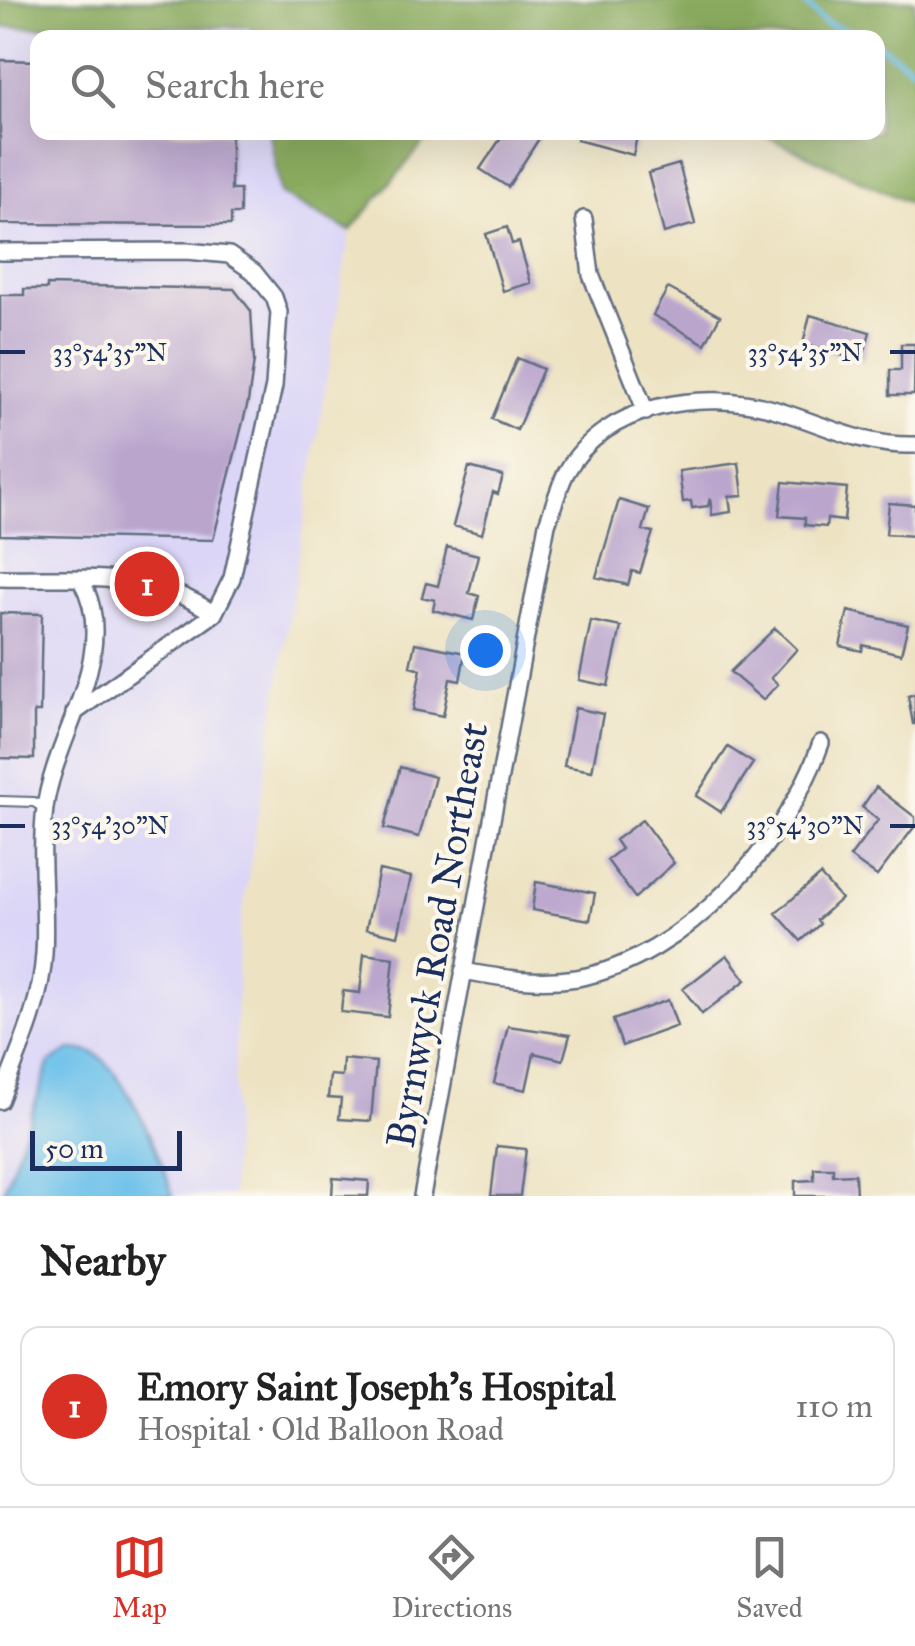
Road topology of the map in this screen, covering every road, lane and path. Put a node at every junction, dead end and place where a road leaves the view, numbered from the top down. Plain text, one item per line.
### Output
1 (584, 219) dead end
2 (0, 252) edge
3 (646, 412) junction
4 (915, 445) edge
5 (0, 578) edge
6 (80, 580) junction
7 (214, 614) junction
8 (74, 713) junction
9 (821, 742) dead end
10 (0, 801) edge
11 (45, 809) junction
12 (462, 971) junction
13 (0, 1101) edge
14 (422, 1196) edge

1 - 3 street
2 - 7 street
3 - 4 street, Byrnwyck Road Northeast
3 - 12 street, Byrnwyck Road Northeast
5 - 6 street
6 - 7 street
6 - 8 street
7 - 8 street
8 - 11 street
9 - 12 street
10 - 11 lane
11 - 13 street
12 - 14 street, Byrnwyck Road Northeast

